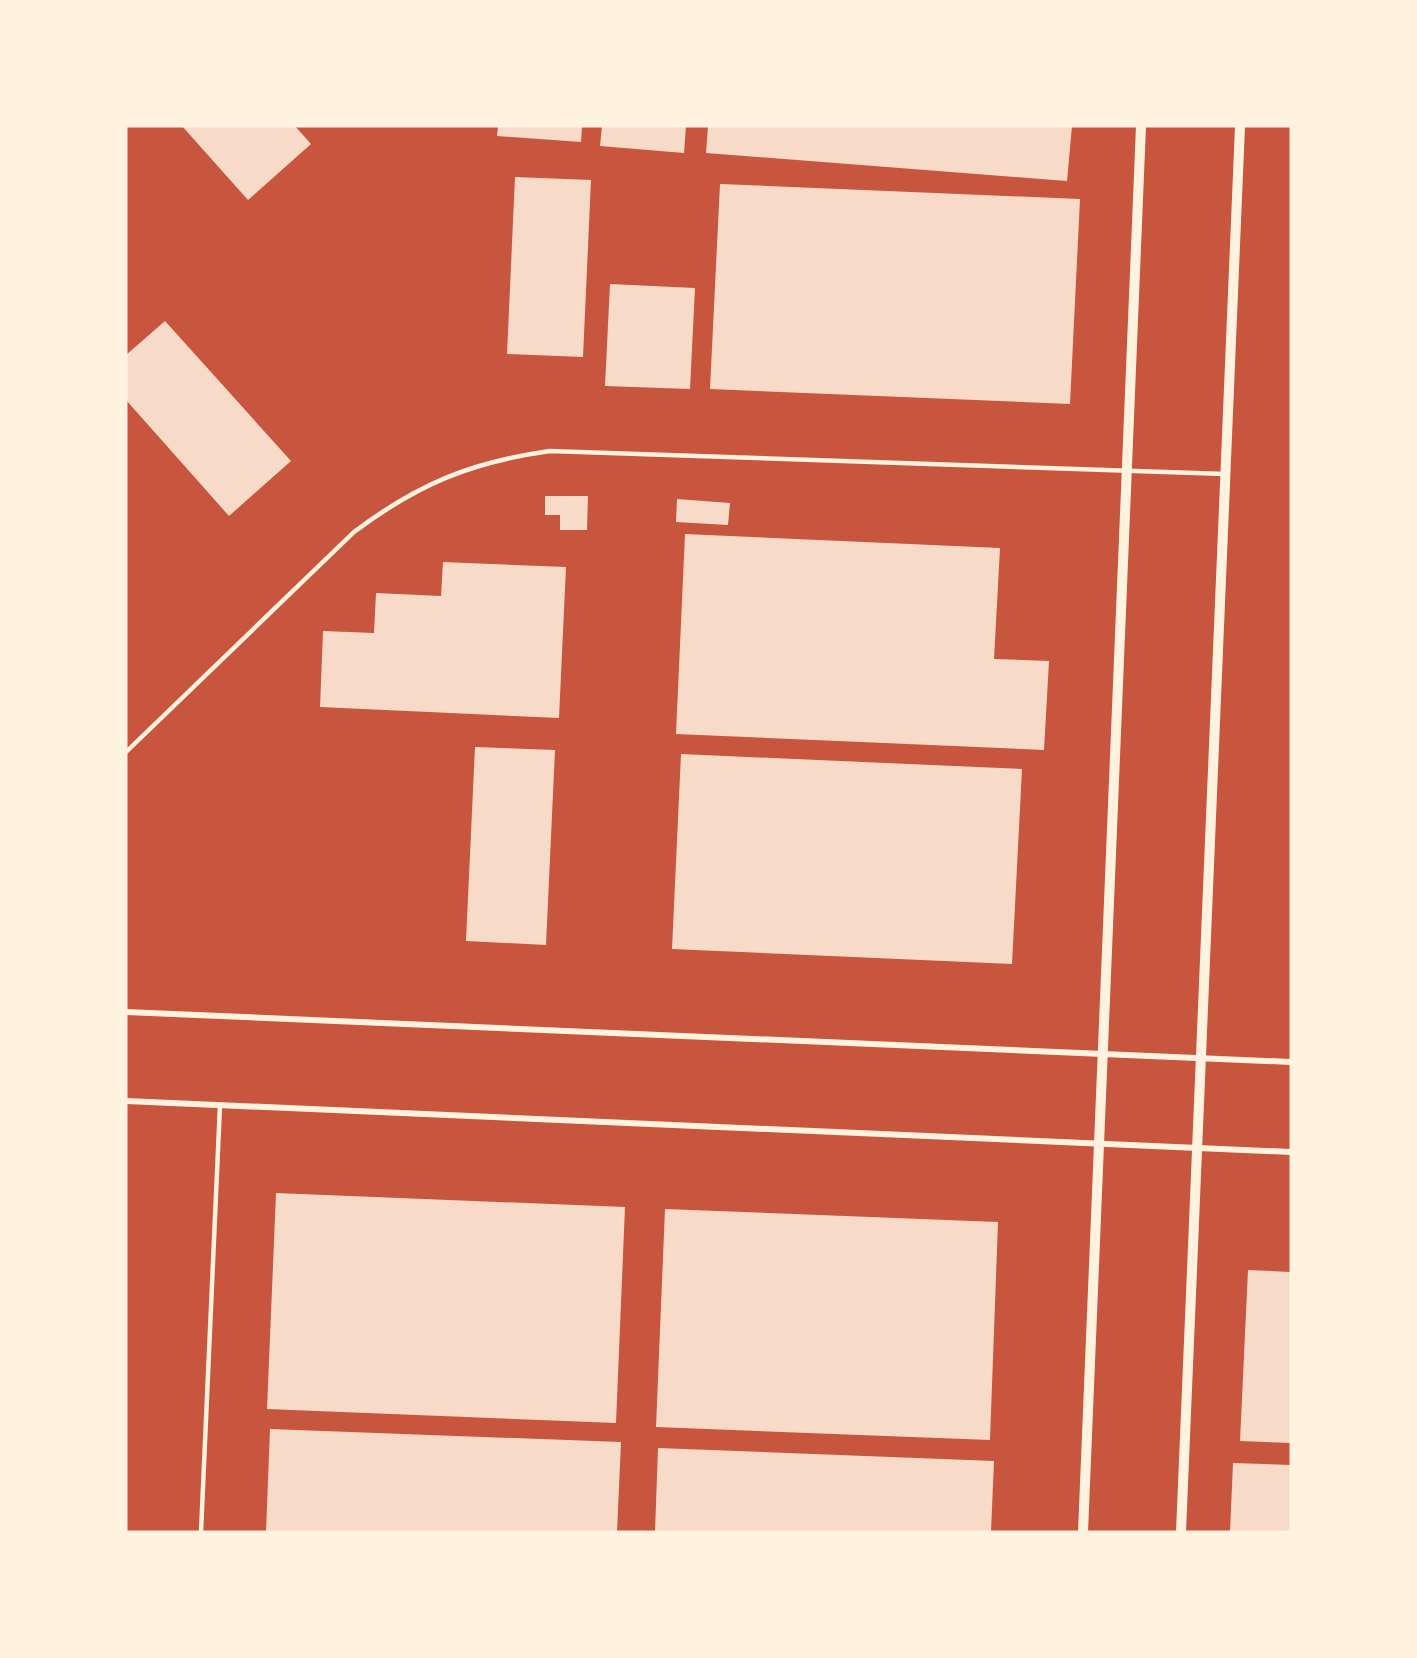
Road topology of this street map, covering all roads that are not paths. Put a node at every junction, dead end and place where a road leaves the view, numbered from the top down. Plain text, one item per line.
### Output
1 (1141, 126) edge
2 (1240, 126) edge
3 (1127, 469) junction
4 (1226, 474) junction
5 (126, 753) edge
6 (126, 1012) edge
7 (1103, 1054) junction
8 (1201, 1058) junction
9 (1291, 1062) edge
10 (126, 1101) edge
11 (220, 1105) junction
12 (1099, 1143) junction
13 (1197, 1148) junction
14 (1291, 1152) edge
15 (201, 1532) edge
16 (1083, 1532) edge
17 (1181, 1532) edge

1 - 3 street
2 - 4 street
3 - 4 lane
3 - 5 lane
3 - 7 street
4 - 8 street
6 - 7 street
7 - 8 street
7 - 12 street
8 - 9 street
8 - 13 street
10 - 11 street
11 - 12 street
11 - 15 lane
12 - 13 street
12 - 16 street
13 - 14 street
13 - 17 street

